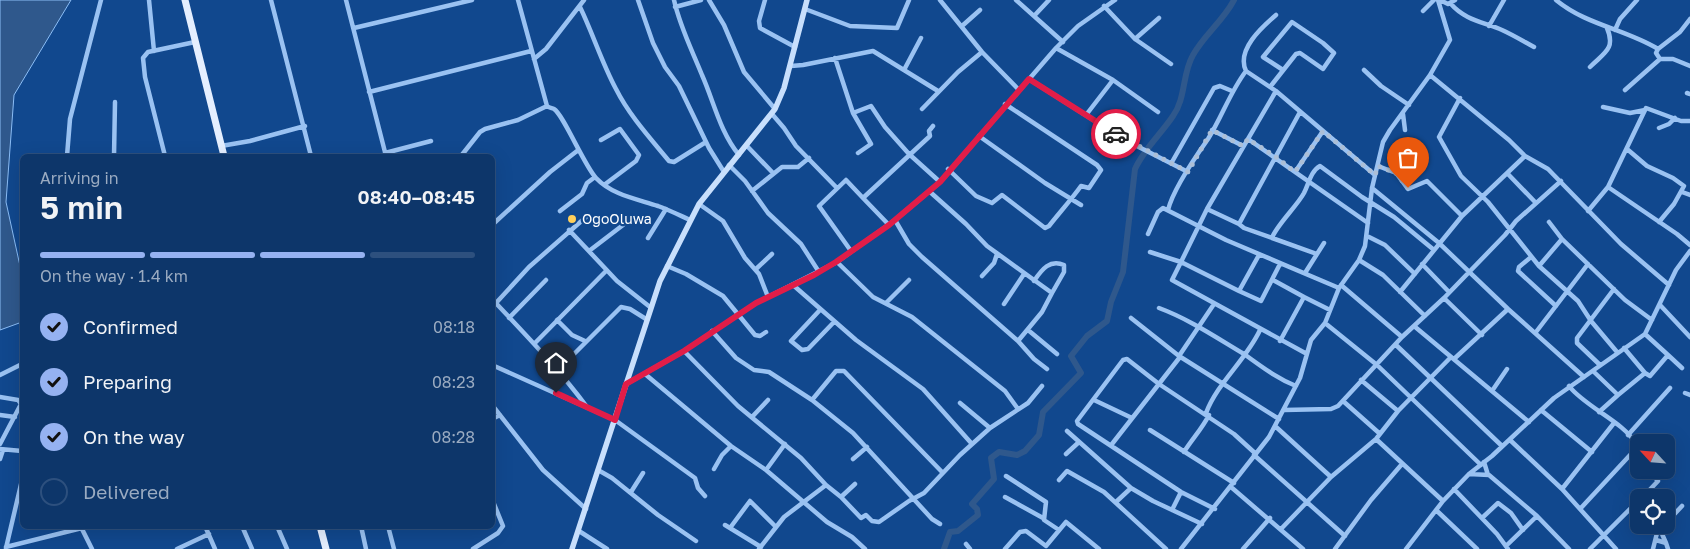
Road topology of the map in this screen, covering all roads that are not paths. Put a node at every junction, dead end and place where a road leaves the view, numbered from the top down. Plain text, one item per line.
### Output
1 (101, 0) edge
2 (149, 0) edge
3 (185, 0) edge
4 (271, 0) edge
5 (346, 0) edge
6 (472, 0) edge
7 (518, 0) edge
8 (584, 0) edge
9 (638, 0) edge
10 (674, 0) edge
11 (701, 0) edge
12 (709, 0) edge
13 (765, 0) edge
14 (806, 0) edge
15 (909, 0) edge
16 (940, 0) edge
17 (1016, 0) edge
18 (1049, 0) edge
19 (1115, 0) edge
20 (1437, 0) edge
21 (1504, 0) edge
22 (1556, 0) edge
23 (1566, 0) edge
24 (1637, 0) edge
25 (1108, 2) edge
26 (1453, 2) edge
27 (1562, 5) junction
28 (1104, 6) junction
29 (580, 7) junction
30 (675, 7) junction
31 (805, 9) junction
32 (980, 10) dead end
33 (1422, 11) dead end
34 (1276, 14) dead end
35 (1034, 16) junction
36 (1159, 18) dead end
37 (1690, 20) edge
38 (962, 26) junction
39 (1489, 26) junction
40 (354, 28) junction
41 (1607, 28) junction
42 (1615, 30) junction
43 (921, 38) dead end
44 (1135, 39) junction
45 (195, 42) junction
46 (1062, 42) junction
47 (795, 47) junction
48 (1534, 47) dead end
49 (1056, 48) junction
50 (1658, 49) junction
51 (154, 51) junction
52 (531, 51) junction
53 (982, 52) junction
54 (835, 58) junction
55 (534, 59) junction
56 (1660, 59) junction
57 (1172, 64) dead end
58 (791, 66) junction
59 (1690, 66) edge
60 (1590, 67) dead end
61 (904, 70) junction
62 (1364, 70) dead end
63 (1246, 71) junction
64 (1281, 71) junction
65 (1430, 75) junction
66 (1029, 79) junction
67 (1113, 80) junction
68 (1270, 86) junction
69 (1019, 90) junction
70 (1625, 90) dead end
71 (938, 91) junction
72 (1232, 91) junction
73 (1276, 91) junction
74 (369, 92) junction
75 (1460, 98) junction
76 (115, 102) dead end
77 (1005, 104) junction
78 (1409, 105) junction
79 (547, 106) junction
80 (1603, 107) dead end
81 (922, 108) dead end
82 (1645, 110) junction
83 (773, 112) junction
84 (1158, 112) dead end
85 (1300, 112) junction
86 (853, 113) junction
87 (1403, 114) junction
88 (1086, 115) junction
89 (1674, 118) junction
90 (1690, 121) edge
91 (304, 126) junction
92 (933, 126) dead end
93 (1659, 128) dead end
94 (1212, 130) junction
95 (1405, 130) dead end
96 (1323, 131) junction
97 (979, 136) junction
98 (1248, 139) junction
99 (602, 140) dead end
100 (431, 141) dead end
101 (706, 142) junction
102 (221, 146) junction
103 (747, 146) junction
104 (1243, 146) junction
105 (1627, 149) junction
106 (577, 151) junction
107 (858, 153) dead end
108 (67, 154) edge
109 (114, 154) edge
110 (165, 154) edge
111 (223, 154) edge
112 (311, 154) edge
113 (386, 154) edge
114 (389, 154) edge
115 (464, 154) edge
116 (739, 154) junction
117 (909, 154) junction
118 (1525, 156) junction
119 (1276, 157) junction
120 (809, 158) junction
121 (1172, 162) junction
122 (729, 165) junction
123 (1378, 166) junction
124 (948, 169) junction
125 (724, 172) junction
126 (1188, 172) junction
127 (1295, 172) junction
128 (773, 173) junction
129 (1508, 173) junction
130 (1375, 175) junction
131 (595, 177) junction
132 (1308, 181) junction
133 (1561, 181) junction
134 (940, 182) junction
135 (604, 185) junction
136 (1608, 187) junction
137 (838, 188) junction
138 (1372, 188) junction
139 (752, 191) junction
140 (928, 191) junction
141 (1682, 192) junction
142 (1690, 195) edge
143 (1483, 197) junction
144 (863, 198) junction
145 (1072, 200) junction
146 (1535, 202) junction
147 (1372, 203) junction
148 (699, 204) junction
149 (1081, 205) dead end
150 (666, 209) junction
151 (1207, 209) junction
152 (1168, 210) junction
153 (560, 211) dead end
154 (1588, 211) junction
155 (1462, 216) junction
156 (586, 217) dead end
157 (495, 218) edge
158 (497, 220) joint
159 (690, 220) junction
160 (895, 220) junction
161 (1549, 222) dead end
162 (1659, 222) junction
163 (1368, 223) junction
164 (1239, 224) junction
165 (623, 225) dead end
166 (889, 225) junction
167 (1199, 227) junction
168 (1510, 228) junction
169 (569, 230) junction
170 (1148, 234) dead end
171 (1367, 236) junction
172 (648, 238) dead end
173 (1272, 238) junction
174 (1562, 239) junction
175 (1324, 243) dead end
176 (1439, 243) junction
177 (1690, 245) edge
178 (1434, 250) junction
179 (589, 251) junction
180 (851, 251) junction
181 (1690, 251) edge
182 (1150, 252) dead end
183 (772, 254) dead end
184 (996, 254) junction
185 (1317, 254) junction
186 (1259, 255) junction
187 (1530, 256) junction
188 (1358, 260) junction
189 (836, 262) junction
190 (1181, 262) junction
191 (1280, 264) junction
192 (1422, 264) junction
193 (1588, 264) junction
194 (667, 266) junction
195 (1539, 266) junction
196 (756, 268) junction
197 (606, 271) junction
198 (819, 272) junction
199 (1469, 272) junction
200 (1305, 273) junction
201 (1024, 274) junction
202 (1415, 274) junction
203 (982, 276) dead end
204 (546, 280) dead end
205 (909, 280) dead end
206 (1273, 280) junction
207 (1034, 281) junction
208 (793, 285) junction
209 (1669, 285) junction
210 (1340, 286) junction
211 (1614, 289) junction
212 (1239, 291) junction
213 (1568, 291) junction
214 (1400, 292) junction
215 (1449, 292) junction
216 (1052, 293) junction
217 (768, 297) junction
218 (1304, 297) junction
219 (1444, 298) junction
220 (495, 300) edge
221 (495, 302) edge
222 (886, 303) junction
223 (1004, 304) dead end
224 (1214, 304) junction
225 (1660, 305) junction
226 (1556, 306) junction
227 (650, 307) junction
228 (1159, 308) dead end
229 (1508, 309) junction
230 (1330, 310) junction
231 (819, 311) junction
232 (737, 314) junction
233 (1425, 316) junction
234 (509, 318) junction
235 (1131, 318) dead end
236 (646, 319) junction
237 (557, 320) junction
238 (1652, 320) junction
239 (1591, 321) junction
240 (834, 322) junction
241 (1325, 323) junction
242 (1414, 326) junction
243 (1198, 328) junction
244 (1028, 330) junction
245 (1260, 330) junction
246 (712, 331) junction
247 (766, 332) dead end
248 (1536, 332) junction
249 (1644, 334) junction
250 (1482, 335) junction
251 (1402, 337) junction
252 (1690, 337) edge
253 (585, 341) junction
254 (1018, 341) junction
255 (1280, 341) junction
256 (534, 344) junction
257 (1396, 345) junction
258 (1624, 348) junction
259 (684, 351) junction
260 (1617, 352) junction
261 (574, 354) dead end
262 (1057, 354) dead end
263 (1244, 354) junction
264 (1307, 354) junction
265 (1668, 355) junction
266 (1180, 356) junction
267 (1452, 358) junction
268 (20, 365) edge
269 (1377, 365) junction
270 (1600, 365) junction
271 (495, 366) edge
272 (1682, 368) dead end
273 (1047, 369) dead end
274 (1507, 369) dead end
275 (1593, 371) junction
276 (1645, 373) junction
277 (645, 374) junction
278 (0, 375) edge
279 (1584, 377) junction
280 (1430, 378) junction
281 (1362, 380) junction
282 (626, 384) junction
283 (1159, 384) junction
284 (1224, 384) junction
285 (1042, 386) dead end
286 (1296, 386) junction
287 (1569, 386) junction
288 (1670, 388) dead end
289 (1492, 391) junction
290 (1618, 395) junction
291 (0, 397) edge
292 (1411, 399) junction
293 (768, 400) dead end
294 (812, 400) junction
295 (1094, 400) junction
296 (1343, 401) junction
297 (960, 403) dead end
298 (588, 408) junction
299 (495, 409) edge
300 (1018, 409) junction
301 (1284, 410) junction
302 (1541, 410) junction
303 (1398, 411) junction
304 (1599, 412) junction
305 (1207, 414) junction
306 (0, 415) edge
307 (500, 415) junction
308 (1123, 416) junction
309 (15, 417) junction
310 (752, 417) junction
311 (495, 418) edge
312 (1132, 418) junction
313 (615, 420) junction
314 (1279, 420) junction
315 (1529, 422) junction
316 (1614, 423) junction
317 (1127, 424) junction
318 (1275, 426) junction
319 (990, 428) junction
320 (1150, 430) dead end
321 (1067, 431) dead end
322 (1379, 433) junction
323 (1628, 435) junction
324 (1630, 437) edge
325 (1376, 439) junction
326 (1510, 440) junction
327 (1079, 442) junction
328 (0, 444) edge
329 (785, 444) junction
330 (972, 444) junction
331 (1112, 444) junction
332 (731, 446) junction
333 (1502, 446) junction
334 (867, 447) junction
335 (1, 449) edge
336 (20, 452) edge
337 (1184, 452) junction
338 (1592, 452) junction
339 (1066, 454) dead end
340 (1255, 455) junction
341 (1630, 455) edge
342 (0, 459) edge
343 (853, 460) dead end
344 (1483, 463) junction
345 (1402, 464) junction
346 (714, 469) dead end
347 (598, 470) junction
348 (766, 470) junction
349 (942, 472) junction
350 (642, 473) dead end
351 (1469, 474) junction
352 (1488, 475) junction
353 (1006, 476) dead end
354 (1331, 476) junction
355 (1656, 479) edge
356 (1059, 480) dead end
357 (855, 484) dead end
358 (826, 485) junction
359 (1233, 485) junction
360 (20, 488) edge
361 (1131, 488) junction
362 (1454, 489) junction
363 (1562, 489) junction
364 (1651, 489) edge
365 (631, 492) junction
366 (1181, 492) junction
367 (705, 496) dead end
368 (841, 497) junction
369 (1005, 497) dead end
370 (915, 498) junction
371 (1443, 500) junction
372 (804, 501) junction
373 (1116, 502) junction
374 (1307, 502) junction
375 (495, 506) edge
376 (1682, 506) dead end
377 (1215, 508) junction
378 (586, 509) junction
379 (1580, 509) junction
380 (1172, 510) junction
381 (1436, 510) junction
382 (1630, 511) edge
383 (1675, 514) edge
384 (1537, 516) junction
385 (1043, 518) junction
386 (1270, 518) junction
387 (1482, 518) junction
388 (940, 524) dead end
389 (1202, 524) junction
390 (776, 527) junction
391 (74, 529) edge
392 (82, 529) edge
393 (206, 529) edge
394 (243, 529) edge
395 (278, 529) edge
396 (321, 529) edge
397 (362, 529) edge
398 (390, 529) edge
399 (1281, 529) junction
400 (1059, 530) junction
401 (1523, 530) junction
402 (580, 531) junction
403 (209, 534) junction
404 (1656, 534) edge
405 (1662, 534) edge
406 (1345, 536) junction
407 (1603, 536) junction
408 (1656, 540) junction
409 (696, 541) dead end
410 (1666, 543) junction
411 (1507, 547) edge
412 (6, 548) edge
413 (476, 548) edge
414 (760, 548) edge
415 (92, 549) edge
416 (178, 549) edge
417 (215, 549) edge
418 (252, 549) edge
419 (287, 549) edge
420 (326, 549) edge
421 (366, 549) edge
422 (394, 549) edge
423 (572, 549) edge
424 (607, 549) edge
425 (865, 549) edge
426 (1005, 549) edge
427 (1099, 549) edge
428 (1166, 549) edge
429 (1181, 549) edge
430 (1243, 549) edge
431 (1303, 549) edge
432 (1335, 549) edge
433 (1406, 549) edge
434 (1477, 549) edge
435 (1569, 549) edge
436 (1590, 549) edge
437 (1616, 549) edge
438 (1653, 549) edge
439 (1668, 549) edge

1 - 108 street
2 - 51 street
3 - 45 main road
4 - 91 street
5 - 40 street
6 - 40 street
7 - 52 street
8 - 29 street
9 - 101 street
10 - 30 street
11 - 30 street
12 - 83 street
13 - 47 street
14 - 31 street
15 - 31 street
16 - 38 street
17 - 35 street
18 - 35 street
19 - 25 street
20 - 26 street
20 - 33 street
20 - 65 street
21 - 39 street
22 - 27 street
23 - 27 street
24 - 42 street
25 - 28 street
26 - 39 street
27 - 41 street
28 - 44 street
28 - 46 street
29 - 55 street
29 - 101 street
30 - 116 street
31 - 47 street
32 - 38 street
34 - 63 street
35 - 46 street
36 - 44 street
37 - 50 street
38 - 53 street
39 - 48 street
40 - 74 street
41 - 42 street
41 - 60 street
42 - 50 street
43 - 61 street
44 - 57 street
45 - 51 street
45 - 102 main road
46 - 49 street
47 - 58 street
49 - 66 street
49 - 67 street
50 - 56 street
51 - 110 street
52 - 55 street
52 - 74 street
53 - 69 street
53 - 71 street
54 - 58 street
54 - 61 street
54 - 86 street
55 - 79 street
56 - 59 street
56 - 70 street
58 - 83 street
61 - 71 street
62 - 78 street
63 - 68 street
63 - 72 street
64 - 64 street
64 - 68 street
65 - 75 street
65 - 78 street
66 - 69 street
66 - 88 street
67 - 84 street
67 - 88 street
68 - 73 street
69 - 77 street
71 - 81 street
72 - 94 street
72 - 121 street
73 - 85 street
73 - 98 street
74 - 113 street
75 - 118 street
75 - 143 street
76 - 109 street
77 - 97 street
77 - 145 street
78 - 87 street
79 - 106 street
79 - 115 street
80 - 82 street
82 - 89 street
82 - 105 street
83 - 103 street
83 - 120 street
85 - 96 street
85 - 119 street
86 - 107 street
86 - 117 street
87 - 95 street
87 - 123 street
88 - 121 street
89 - 90 street
89 - 93 street
91 - 102 street
91 - 112 street
92 - 117 street
94 - 104 street
94 - 126 street
96 - 127 street
96 - 130 street
97 - 124 street
97 - 145 street
98 - 104 street
98 - 119 street
99 - 135 street
100 - 114 street
101 - 125 street
102 - 111 main road
103 - 116 street
103 - 128 street
104 - 151 street
105 - 136 street
105 - 141 street
106 - 131 street
106 - 158 street
116 - 122 street
117 - 134 street
117 - 144 street
118 - 129 street
118 - 133 street
119 - 127 street
119 - 164 street
120 - 128 street
120 - 137 street
121 - 126 street
122 - 125 street
122 - 139 street
123 - 130 street
123 - 155 street
124 - 134 street
124 - 145 street
125 - 148 street
126 - 152 street
127 - 132 street
128 - 139 street
129 - 143 street
129 - 146 street
130 - 138 street
131 - 135 street
131 - 153 street
132 - 147 street
132 - 163 street
132 - 173 street
133 - 146 street
133 - 154 street
134 - 140 street
135 - 150 street
136 - 154 street
136 - 162 street
137 - 144 street
137 - 180 street
138 - 147 street
138 - 176 street
139 - 198 street
140 - 160 street
140 - 184 street
141 - 142 street
141 - 162 street
143 - 155 street
143 - 168 street
144 - 166 street
145 - 149 street
146 - 168 street
147 - 163 street
147 - 178 street
148 - 159 street
148 - 196 street
150 - 159 street
150 - 172 street
151 - 164 street
151 - 167 street
152 - 167 street
152 - 170 street
154 - 209 street
155 - 176 street
156 - 169 street
157 - 158 street
159 - 194 street
160 - 166 street
160 - 254 street
161 - 174 street
162 - 177 street
163 - 171 street
164 - 173 street
165 - 179 street
166 - 180 street
167 - 186 street
167 - 190 street
168 - 187 street
168 - 199 street
169 - 179 street
169 - 220 street
171 - 188 street
171 - 202 street
173 - 185 street
174 - 193 street
174 - 195 street
175 - 185 street
176 - 178 street
176 - 199 street
178 - 192 street
179 - 197 street
180 - 189 street
181 - 209 street
182 - 190 street
183 - 196 street
184 - 201 street
184 - 203 street
185 - 200 street
186 - 191 street
186 - 212 street
187 - 195 street
187 - 226 street
188 - 210 street
188 - 214 street
189 - 198 street
189 - 222 street
190 - 212 street
190 - 224 street
191 - 200 street
191 - 206 street
192 - 202 street
192 - 215 street
193 - 211 street
193 - 213 street
194 - 227 street
194 - 232 street
195 - 213 street
196 - 217 street
197 - 227 street
197 - 237 street
198 - 208 street
199 - 215 street
199 - 229 street
200 - 210 street
201 - 207 street
201 - 223 street
202 - 214 street
204 - 234 street
205 - 222 street
206 - 212 street
206 - 218 street
207 - 216 street
207 - 216 street
208 - 217 street
208 - 231 street
209 - 225 street
210 - 230 street
210 - 251 street
211 - 238 street
211 - 239 street
213 - 226 street
213 - 239 street
214 - 233 street
215 - 219 street
216 - 244 street
217 - 232 street
218 - 230 street
218 - 255 street
219 - 233 street
219 - 250 street
221 - 234 street
222 - 300 street
224 - 243 street
224 - 245 street
225 - 238 street
225 - 252 street
226 - 248 street
227 - 236 street
228 - 243 street
229 - 248 street
229 - 250 street
230 - 241 street
231 - 240 street
231 - 240 street
232 - 246 street
232 - 247 street
233 - 242 street
234 - 256 street
235 - 266 street
236 - 253 street
236 - 282 street
237 - 253 street
237 - 256 street
238 - 249 street
239 - 260 street
239 - 270 street
240 - 330 street
241 - 264 street
241 - 269 street
242 - 251 street
242 - 267 street
243 - 263 street
243 - 266 street
244 - 254 street
244 - 262 street
245 - 255 street
245 - 263 street
246 - 259 street
246 - 294 street
248 - 279 street
249 - 258 street
249 - 265 street
250 - 267 street
251 - 257 street
253 - 261 street
254 - 273 street
255 - 264 street
256 - 298 street
257 - 269 street
257 - 280 street
258 - 260 street
258 - 276 street
259 - 277 street
259 - 310 street
260 - 270 street
263 - 284 street
263 - 286 street
264 - 286 street
265 - 272 street
265 - 276 street
266 - 283 street
266 - 284 street
267 - 280 street
267 - 289 street
268 - 278 street
269 - 281 street
269 - 292 street
270 - 275 street
271 - 298 street
274 - 289 street
275 - 279 street
275 - 290 street
276 - 290 street
277 - 282 street
277 - 332 street
279 - 287 street
280 - 292 street
280 - 333 street
281 - 296 street
281 - 303 street
282 - 313 street
283 - 295 street
283 - 305 street
283 - 312 street
284 - 305 street
284 - 314 street
285 - 300 street
286 - 301 street
287 - 302 street
287 - 304 street
288 - 323 street
289 - 315 street
290 - 304 street
291 - 309 street
292 - 303 street
292 - 344 street
293 - 310 street
294 - 334 street
294 - 349 street
295 - 308 street
295 - 331 street
296 - 301 street
296 - 322 street
297 - 319 street
298 - 313 street
299 - 307 street
300 - 319 street
301 - 314 street
302 - 315 street
302 - 338 street
303 - 322 street
304 - 316 street
305 - 337 street
305 - 340 street
306 - 309 street
307 - 311 street
307 - 378 street
308 - 312 street
308 - 317 street
309 - 328 street
310 - 329 street
312 - 317 street
313 - 347 street
313 - 367 street
314 - 318 street
315 - 326 street
316 - 323 street
316 - 338 street
317 - 331 street
318 - 340 street
318 - 354 street
319 - 330 street
320 - 337 street
321 - 327 street
322 - 325 street
323 - 324 street
325 - 345 street
325 - 354 street
326 - 333 street
326 - 363 street
327 - 339 street
327 - 361 street
329 - 348 street
329 - 358 street
330 - 349 street
331 - 366 street
332 - 346 street
332 - 348 street
333 - 344 street
334 - 343 street
334 - 370 street
335 - 336 street
335 - 342 street
337 - 359 street
338 - 363 street
340 - 359 street
340 - 374 street
341 - 379 street
344 - 351 street
344 - 352 street
345 - 371 street
345 - 406 street
347 - 365 street
347 - 378 street
348 - 372 street
349 - 370 street
350 - 365 street
351 - 352 street
351 - 362 street
352 - 384 street
353 - 385 street
354 - 374 street
355 - 364 street
356 - 373 street
357 - 368 street
358 - 368 street
358 - 372 street
359 - 377 street
359 - 386 street
360 - 412 street
361 - 373 street
361 - 380 street
362 - 371 street
362 - 387 street
363 - 379 street
365 - 409 street
366 - 377 street
366 - 380 street
368 - 370 street
369 - 385 street
370 - 388 street
371 - 381 street
372 - 390 street
372 - 425 street
373 - 428 street
374 - 399 street
374 - 406 street
375 - 413 street
376 - 383 street
377 - 389 street
378 - 402 street
379 - 407 street
380 - 389 street
381 - 433 street
381 - 434 street
382 - 407 street
384 - 401 street
384 - 435 street
385 - 400 street
386 - 399 street
386 - 430 street
387 - 401 street
387 - 411 street
389 - 429 street
390 - 414 street
390 - 414 street
391 - 412 street
392 - 415 street
393 - 403 street
394 - 418 street
395 - 419 street
396 - 420 main road
397 - 421 street
398 - 422 street
399 - 431 street
400 - 426 street
400 - 427 street
401 - 411 street
402 - 423 street
402 - 424 street
403 - 416 street
403 - 417 street
404 - 408 street
405 - 410 street
406 - 432 street
407 - 436 street
407 - 437 street
408 - 410 street
408 - 438 street
410 - 439 street

